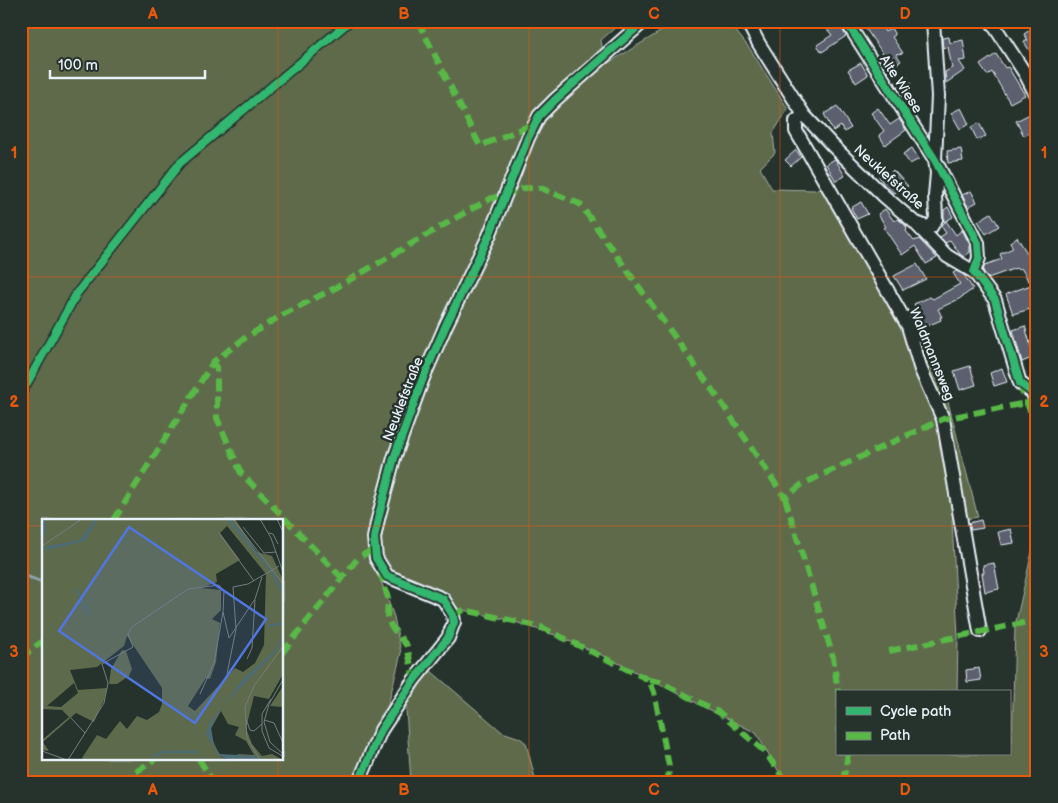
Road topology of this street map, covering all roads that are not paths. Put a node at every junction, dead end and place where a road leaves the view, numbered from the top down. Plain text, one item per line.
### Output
1 (644, 21) edge
2 (747, 21) edge
3 (846, 21) edge
4 (933, 21) edge
5 (991, 21) edge
6 (1037, 97) edge
7 (804, 115) junction
8 (935, 160) junction
9 (914, 222) junction
10 (974, 272) junction
11 (1037, 402) edge
12 (980, 631) dead end
13 (359, 782) edge

1 - 13 street, Neuklefstraße
2 - 7 street, Neuklefstraße
3 - 8 street, Alte Wiese
4 - 8 street, Neuklefstraße
5 - 6 street
7 - 9 street, Neuklefstraße
7 - 12 street, Waldmannsweg
8 - 9 street, Neuklefstraße
8 - 10 street, Alte Wiese
9 - 10 street
10 - 11 street

